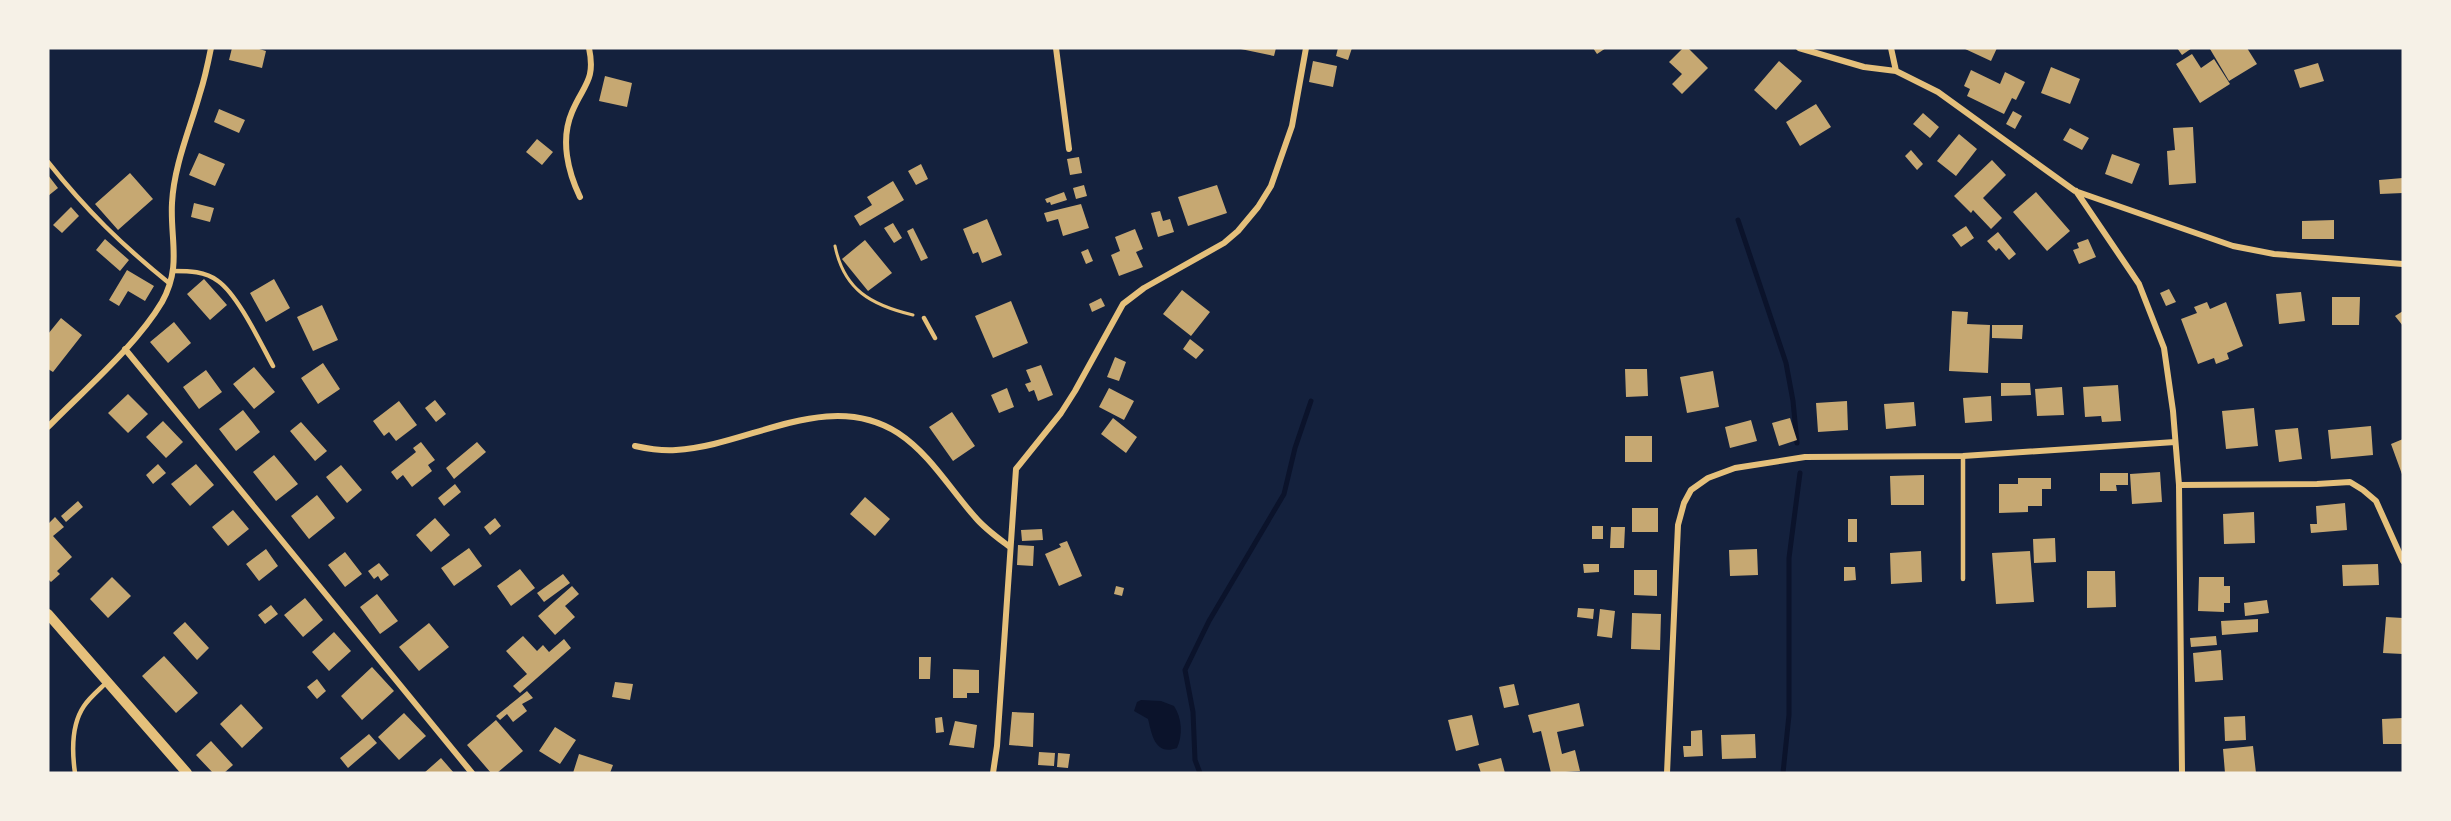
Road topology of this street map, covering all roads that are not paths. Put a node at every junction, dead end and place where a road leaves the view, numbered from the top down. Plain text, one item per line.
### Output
1 (211, 48) edge
2 (589, 48) edge
3 (1056, 48) edge
4 (1306, 48) edge
5 (1799, 48) edge
6 (1891, 48) edge
7 (1896, 71) junction
8 (1069, 149) dead end
9 (48, 162) edge
10 (2075, 191) junction
11 (580, 197) dead end
12 (2403, 264) edge
13 (173, 271) junction
14 (169, 283) junction
15 (924, 318) road end
16 (935, 338) dead end
17 (125, 350) junction
18 (273, 366) dead end
19 (48, 427) edge
20 (2175, 442) junction
21 (635, 446) dead end
22 (1963, 456) junction
23 (2179, 485) junction
24 (1010, 547) junction
25 (2403, 561) edge
26 (1963, 579) dead end
27 (48, 614) edge
28 (107, 682) junction
29 (75, 773) edge
30 (187, 773) edge
31 (472, 773) edge
32 (993, 773) edge
33 (1667, 773) edge
34 (2182, 773) edge

1 - 13 street
2 - 11 street
3 - 8 street
4 - 24 street
5 - 7 street
6 - 7 street
7 - 10 street
9 - 14 lane
10 - 12 street
10 - 20 street
13 - 14 street
13 - 18 lane
14 - 17 street
15 - 16 lane
17 - 19 street
17 - 31 street
20 - 22 street
20 - 23 street
21 - 24 street
22 - 26 lane
22 - 33 street
23 - 25 street
23 - 34 street
24 - 32 street
27 - 28 street
28 - 29 lane
28 - 30 street

